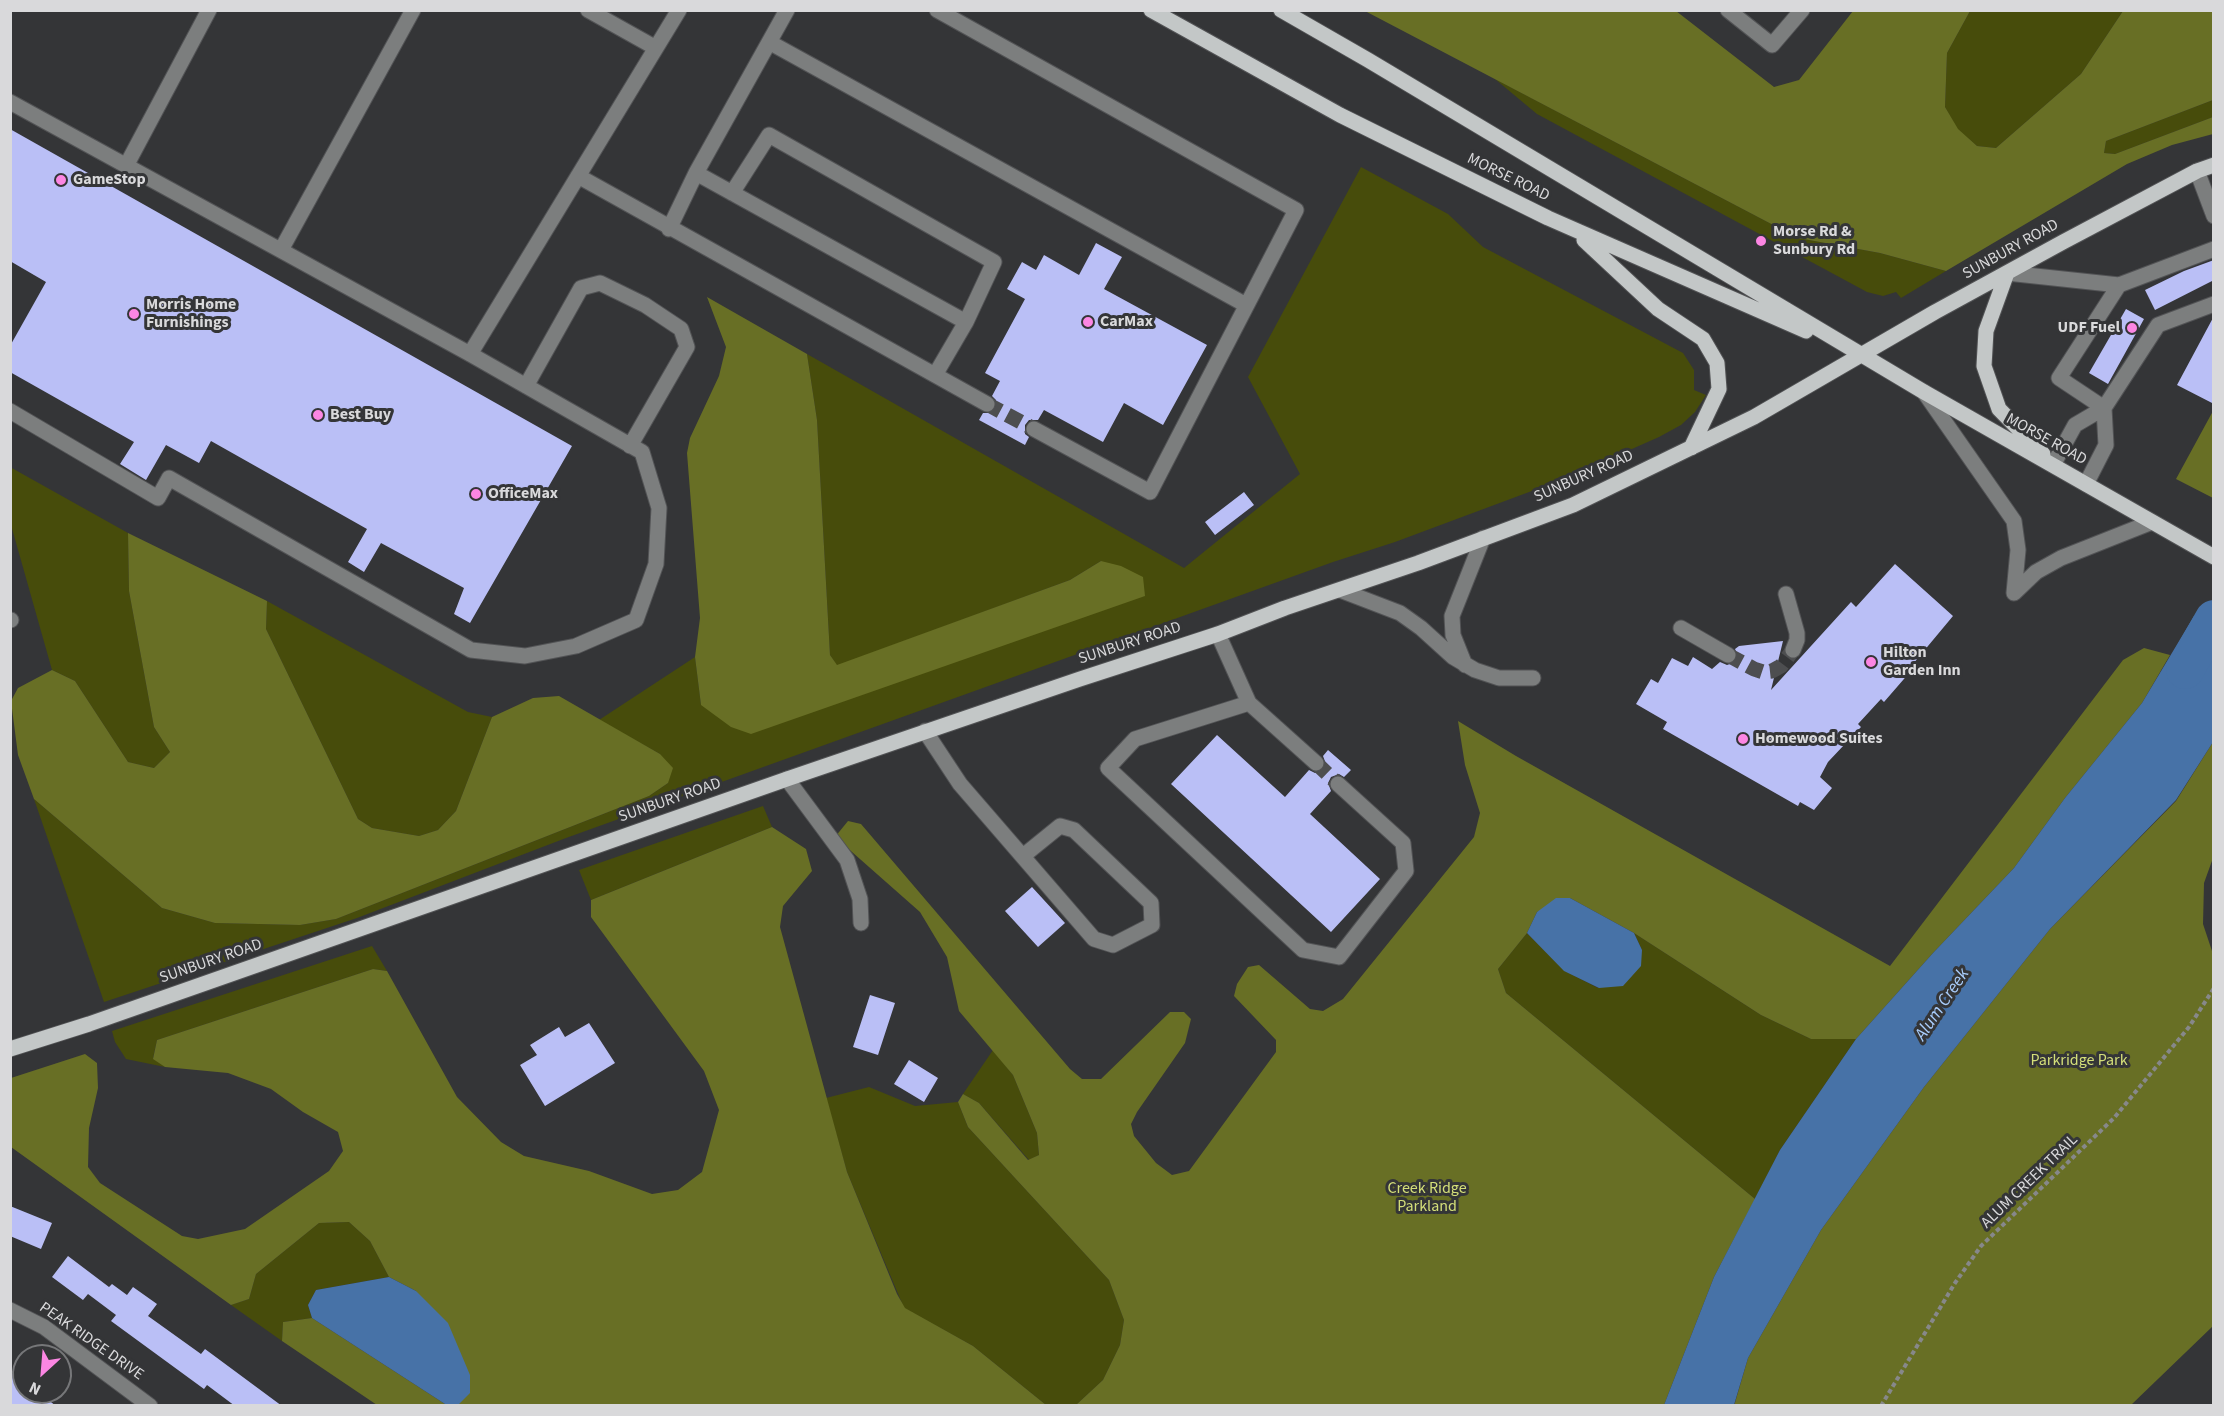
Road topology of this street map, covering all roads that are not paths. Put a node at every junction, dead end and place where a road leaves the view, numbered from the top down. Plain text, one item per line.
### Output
1 (209, 10) edge
2 (412, 10) edge
3 (588, 10) edge
4 (679, 10) edge
5 (787, 10) edge
6 (937, 10) edge
7 (1151, 10) edge
8 (1281, 10) edge
9 (1728, 10) edge
10 (1802, 10) edge
11 (769, 42) junction
12 (656, 48) junction
13 (10, 102) edge
14 (2214, 165) edge
15 (126, 166) junction
16 (2197, 171) junction
17 (696, 173) junction
18 (578, 177) junction
19 (732, 193) junction
20 (2214, 216) edge
21 (669, 229) junction
22 (1575, 232) junction
23 (2214, 249) edge
24 (281, 250) junction
25 (2007, 273) junction
26 (2119, 285) junction
27 (2214, 304) edge
28 (1246, 305) junction
29 (966, 322) junction
30 (470, 354) junction
31 (1861, 355) junction
32 (935, 375) junction
33 (526, 386) junction
34 (1924, 392) junction
35 (987, 404) tunnel mouth
36 (2104, 408) junction
37 (10, 411) edge
38 (1034, 429) tunnel mouth
39 (630, 446) junction
40 (1691, 448) junction
41 (2053, 465) junction
42 (2086, 484) junction
43 (2152, 522) junction
44 (1483, 538) junction
45 (2214, 557) edge
46 (1340, 590) junction
47 (1786, 594) dead end
48 (1681, 628) dead end
49 (1218, 634) junction
50 (1793, 650) tunnel mouth
51 (1728, 655) tunnel mouth
52 (1465, 665) junction
53 (1533, 678) dead end
54 (1249, 703) junction
55 (926, 731) junction
56 (1316, 763) tunnel mouth
57 (787, 779) junction
58 (1338, 784) tunnel mouth
59 (1023, 856) junction
60 (861, 923) dead end
61 (10, 1049) edge
62 (10, 1310) edge
63 (150, 1406) edge

1 - 15 street
2 - 24 street
3 - 12 street
4 - 12 street
5 - 11 street
6 - 28 street
7 - 22 main road, MORSE ROAD
8 - 31 main road, MORSE ROAD
9 - 10 street
11 - 17 street
11 - 28 street
12 - 18 street
13 - 15 street
14 - 16 main road, SUNBURY ROAD
15 - 24 street
16 - 20 street
16 - 25 main road, SUNBURY ROAD
17 - 19 street
17 - 21 street
18 - 21 street
18 - 30 street
19 - 29 street
19 - 29 street
21 - 32 street
22 - 31 main road, MORSE ROAD
22 - 40 main road
23 - 26 street
24 - 30 street
25 - 26 street
25 - 31 main road, SUNBURY ROAD
25 - 41 main road
26 - 36 street
27 - 36 street
28 - 38 street
29 - 32 street
30 - 33 street
31 - 34 main road, MORSE ROAD
31 - 40 main road, SUNBURY ROAD
32 - 35 street
33 - 39 street
33 - 39 street
34 - 41 main road, MORSE ROAD
34 - 43 street
36 - 41 street
36 - 42 street
37 - 39 street
40 - 44 main road, SUNBURY ROAD
41 - 42 main road, MORSE ROAD
42 - 43 main road, MORSE ROAD
43 - 45 main road, MORSE ROAD
44 - 46 main road, SUNBURY ROAD
44 - 52 street
46 - 49 main road, SUNBURY ROAD
46 - 52 street
47 - 50 street
48 - 51 street
49 - 54 street
49 - 55 main road, SUNBURY ROAD
52 - 53 street
54 - 56 street
54 - 58 street
55 - 57 main road, SUNBURY ROAD
55 - 59 street
57 - 60 street
57 - 61 main road, SUNBURY ROAD
59 - 59 street
62 - 63 street, PEAK RIDGE DRIVE

